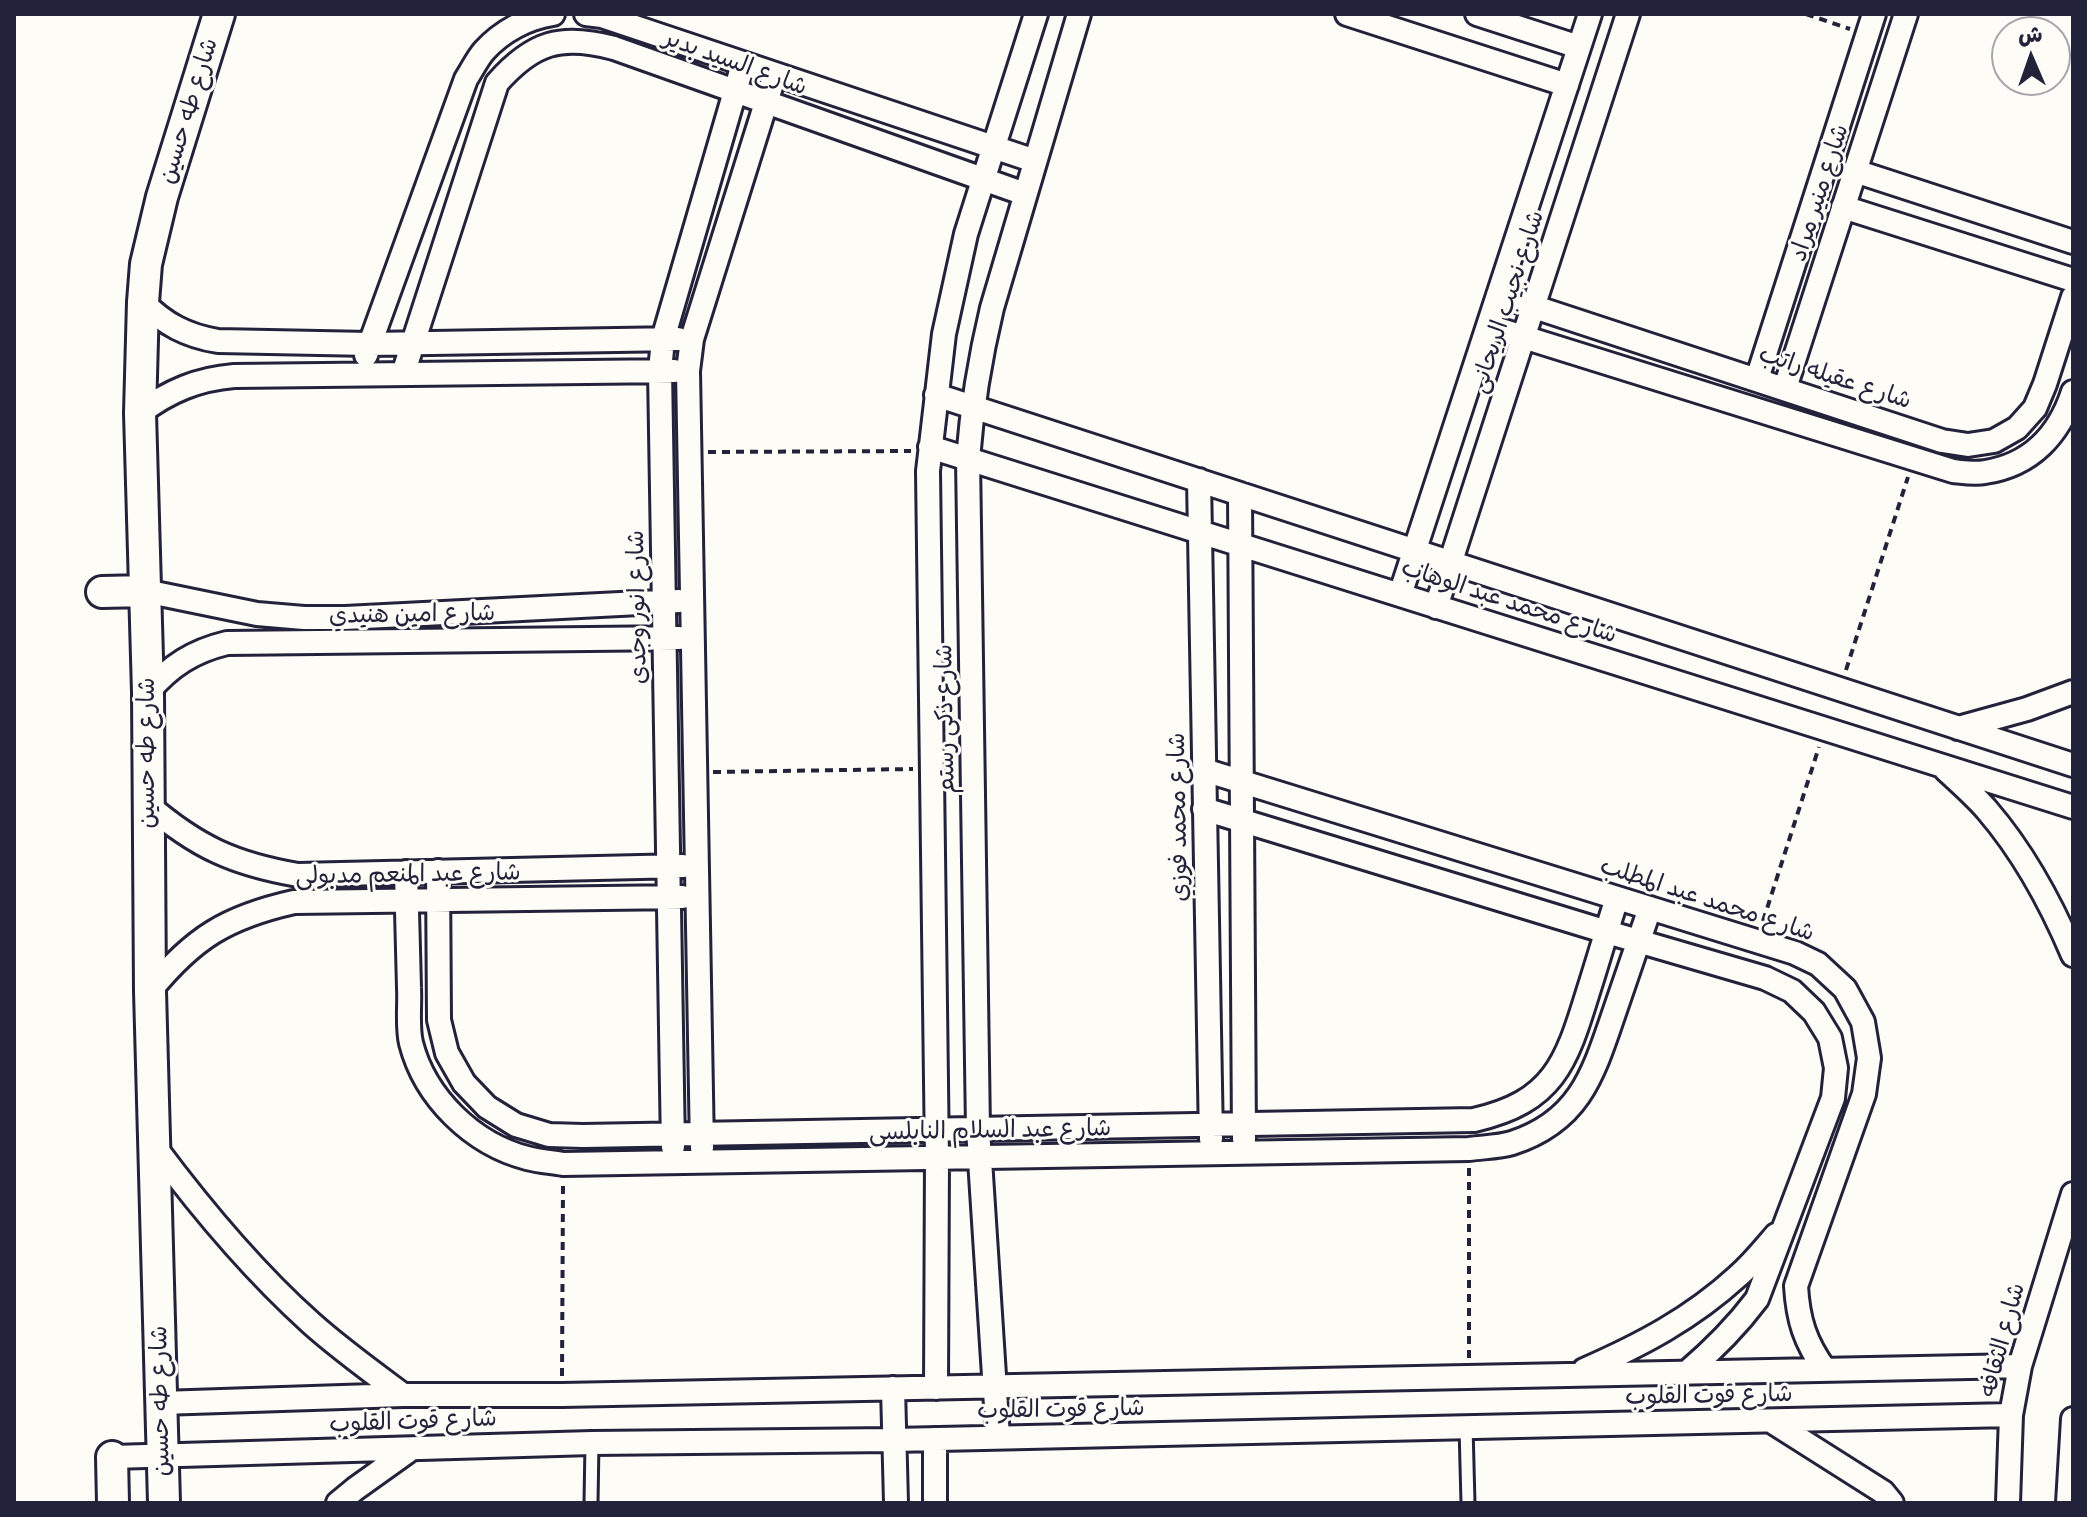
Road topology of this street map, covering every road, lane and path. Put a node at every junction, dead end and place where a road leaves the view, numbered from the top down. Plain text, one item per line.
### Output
1 (219, 14) edge
2 (553, 14) edge
3 (586, 14) edge
4 (1036, 14) edge
5 (1079, 14) edge
6 (1347, 14) edge
7 (1477, 14) edge
8 (1590, 14) edge
9 (1628, 14) edge
10 (1806, 14) edge
11 (1906, 14) edge
12 (1871, 24) edge
13 (1579, 47) junction
14 (743, 64) junction
15 (775, 74) junction
16 (1567, 85) junction
17 (735, 91) junction
18 (767, 102) junction
19 (993, 148) junction
20 (1035, 161) junction
21 (1855, 171) junction
22 (983, 179) junction
23 (1025, 194) junction
24 (1843, 207) junction
25 (2073, 242) edge
26 (2073, 280) edge
27 (1498, 295) junction
28 (2073, 297) edge
29 (143, 302) junction
30 (1534, 306) junction
31 (1488, 326) junction
32 (1524, 336) junction
33 (663, 339) junction
34 (692, 339) junction
35 (370, 344) junction
36 (414, 344) junction
37 (660, 371) junction
38 (688, 371) junction
39 (403, 374) junction
40 (358, 375) junction
41 (1757, 379) junction
42 (1785, 388) junction
43 (2073, 392) edge
44 (936, 395) junction
45 (972, 407) junction
46 (140, 413) junction
47 (930, 449) junction
48 (689, 452) junction
49 (968, 459) junction
50 (1913, 459) junction
51 (1199, 480) junction
52 (1240, 494) junction
53 (1199, 532) junction
54 (1239, 544) junction
55 (1415, 551) junction
56 (1451, 562) junction
57 (145, 591) junction
58 (102, 592) dead end
59 (1400, 595) junction
60 (664, 601) junction
61 (692, 601) junction
62 (1436, 607) junction
63 (664, 638) junction
64 (693, 638) junction
65 (1840, 689) junction
66 (148, 692) junction
67 (2073, 692) edge
68 (1958, 728) junction
69 (1825, 729) junction
70 (2073, 765) edge
71 (1943, 766) junction
72 (932, 769) junction
73 (1204, 770) junction
74 (695, 772) junction
75 (1241, 781) junction
76 (148, 805) junction
77 (2073, 807) edge
78 (1204, 809) junction
79 (1241, 820) junction
80 (697, 865) junction
81 (668, 866) junction
82 (438, 871) junction
83 (406, 872) junction
84 (697, 897) junction
85 (669, 898) junction
86 (1617, 898) junction
87 (407, 900) junction
88 (438, 900) junction
89 (1650, 908) junction
90 (1607, 932) junction
91 (1756, 941) junction
92 (1638, 942) junction
93 (2073, 955) edge
94 (150, 991) junction
95 (1244, 1124) junction
96 (1210, 1125) junction
97 (978, 1129) junction
98 (936, 1130) junction
99 (673, 1134) junction
100 (701, 1134) junction
101 (155, 1147) junction
102 (1469, 1149) junction
103 (1244, 1152) junction
104 (1211, 1153) junction
105 (937, 1157) junction
106 (980, 1157) junction
107 (702, 1161) junction
108 (673, 1162) junction
109 (563, 1164) junction
110 (2073, 1194) edge
111 (1783, 1229) junction
112 (2020, 1366) junction
113 (1825, 1370) junction
114 (1686, 1373) junction
115 (1574, 1374) junction
116 (1469, 1377) junction
117 (994, 1387) junction
118 (893, 1388) junction
119 (936, 1388) junction
120 (403, 1395) junction
121 (562, 1395) junction
122 (161, 1403) junction
123 (2011, 1415) junction
124 (2073, 1419) edge
125 (1770, 1421) junction
126 (1466, 1427) junction
127 (998, 1437) junction
128 (935, 1439) junction
129 (894, 1440) junction
130 (592, 1443) junction
131 (412, 1449) junction
132 (162, 1456) junction
133 (112, 1457) joint
134 (113, 1503) edge
135 (164, 1503) edge
136 (338, 1503) edge
137 (591, 1503) edge
138 (896, 1503) edge
139 (935, 1503) edge
140 (1468, 1503) edge
141 (1892, 1503) edge
142 (2008, 1503) edge
143 (2068, 1503) edge

1 - 29 street, شارع طه حسين
2 - 35 street
3 - 14 street, شارع السيد بدير
4 - 19 street, شارع ذكى رستم
5 - 20 street, شارع ذكى رستم
6 - 16 street
7 - 13 street
8 - 13 street, شارع نجيب الريحانى
9 - 30 street, شارع نجيب الريحانى
10 - 12 path
11 - 21 street, شارع منير مراد
12 - 41 street, شارع منير مراد
13 - 16 street, شارع نجيب الريحانى
14 - 15 street, شارع السيد بدير
14 - 17 street, شارع انور وجدى
15 - 18 street
15 - 19 street, شارع السيد بدير
16 - 27 street, شارع نجيب الريحانى
17 - 18 street, شارع السيد بدير
17 - 33 street, شارع انور وجدى
17 - 36 street, شارع السيد بدير
18 - 22 street, شارع السيد بدير
18 - 34 street
19 - 20 street, شارع السيد بدير
19 - 22 street, شارع ذكى رستم
20 - 23 street, شارع ذكى رستم
21 - 24 street, شارع منير مراد
21 - 25 street
22 - 23 street, شارع السيد بدير
22 - 44 street, شارع ذكى رستم
23 - 45 street, شارع ذكى رستم
24 - 26 street
24 - 42 street, شارع منير مراد
27 - 30 street, شارع عقيله راتب
27 - 31 street, شارع نجيب الريحانى
28 - 42 street, شارع عقيله راتب
29 - 35 street
29 - 46 street, شارع طه حسين
30 - 32 street, شارع نجيب الريحانى
30 - 41 street, شارع عقيله راتب
31 - 32 street
31 - 55 street, شارع نجيب الريحانى
32 - 50 street
32 - 56 street, شارع نجيب الريحانى
33 - 34 street
33 - 36 street
33 - 37 street, شارع انور وجدى
34 - 38 street
35 - 36 street
35 - 40 street
36 - 39 street, شارع السيد بدير
37 - 38 street
37 - 39 street
37 - 60 street, شارع انور وجدى
38 - 48 street
39 - 40 street
40 - 46 street
41 - 42 street, شارع عقيله راتب
43 - 50 street
44 - 45 street, شارع محمد عبد الوهاب
44 - 47 street, شارع ذكى رستم
45 - 49 street, شارع ذكى رستم
45 - 51 street, شارع محمد عبد الوهاب
46 - 57 street, شارع طه حسين
47 - 48 path
47 - 49 street, شارع محمد عبد الوهاب
47 - 72 street, شارع ذكى رستم
48 - 61 street
49 - 53 street, شارع محمد عبد الوهاب
49 - 97 street, شارع ذكى رستم
50 - 65 path
51 - 52 street, شارع محمد عبد الوهاب
51 - 53 street, شارع محمد فوزي
52 - 54 street
52 - 55 street, شارع محمد عبد الوهاب
53 - 54 street, شارع محمد عبد الوهاب
53 - 73 street, شارع محمد فوزي
54 - 59 street, شارع محمد عبد الوهاب
54 - 75 street
55 - 56 street, شارع محمد عبد الوهاب
55 - 59 street, شارع نجيب الريحانى
56 - 62 street, شارع نجيب الريحانى
56 - 65 street, شارع محمد عبد الوهاب
57 - 58 street
57 - 60 street, شارع امين هنيدي
57 - 66 street, شارع طه حسين
59 - 62 street, شارع محمد عبد الوهاب
60 - 61 street, شارع امين هنيدي
60 - 63 street, شارع انور وجدى
61 - 64 street
62 - 69 street, شارع محمد عبد الوهاب
63 - 64 street, شارع امين هنيدي
63 - 66 street, شارع امين هنيدي
63 - 81 street, شارع انور وجدى
64 - 74 street
65 - 68 street, شارع محمد عبد الوهاب
66 - 76 street, شارع طه حسين
67 - 68 street
68 - 70 street, شارع محمد عبد الوهاب
69 - 71 street, شارع محمد عبد الوهاب
69 - 91 path
71 - 77 street, شارع محمد عبد الوهاب
71 - 93 street
72 - 74 path
72 - 98 street, شارع ذكى رستم
73 - 75 street, شارع محمد عبد المطلب
73 - 78 street, شارع محمد فوزي
74 - 80 street
75 - 79 street
75 - 86 street, شارع محمد عبد المطلب
76 - 83 street, شارع عبد المنعم مدبولى
76 - 94 street, شارع طه حسين
78 - 79 street
78 - 96 street, شارع محمد فوزي
79 - 90 street
79 - 95 street
80 - 81 street, شارع عبد المنعم مدبولى
80 - 84 street
81 - 82 street, شارع عبد المنعم مدبولى
81 - 85 street, شارع انور وجدى
82 - 83 street, شارع عبد المنعم مدبولى
82 - 88 street, شارع عبد السلام النابلسى
83 - 87 street, شارع عبد السلام النابلسى
84 - 85 street, شارع عبد المنعم مدبولى
84 - 100 street
85 - 88 street, شارع عبد المنعم مدبولى
85 - 99 street, شارع انور وجدى
86 - 89 street, شارع محمد عبد المطلب
86 - 90 street, شارع عبد السلام النابلسى
87 - 88 street, شارع عبد المنعم مدبولى
87 - 94 street, شارع عبد المنعم مدبولى
87 - 109 street, شارع عبد السلام النابلسى
88 - 99 street, شارع عبد السلام النابلسى
89 - 91 street, شارع محمد عبد المطلب
89 - 92 street, شارع عبد السلام النابلسى
90 - 92 street
90 - 95 street, شارع عبد السلام النابلسى
91 - 113 street, شارع محمد عبد المطلب
92 - 102 street, شارع عبد السلام النابلسى
92 - 111 street
94 - 101 street, شارع طه حسين
95 - 96 street, شارع عبد السلام النابلسى
95 - 103 street
96 - 97 street, شارع عبد السلام النابلسى
96 - 104 street, شارع محمد فوزي
97 - 98 street, شارع عبد السلام النابلسى
97 - 106 street, شارع ذكى رستم
98 - 100 street, شارع عبد السلام النابلسى
98 - 105 street, شارع ذكى رستم
99 - 100 street, شارع عبد السلام النابلسى
99 - 108 street, شارع انور وجدى
100 - 107 street
101 - 120 street
101 - 122 street, شارع طه حسين
102 - 103 street, شارع عبد السلام النابلسى
102 - 116 path
103 - 104 street, شارع عبد السلام النابلسى
104 - 106 street, شارع عبد السلام النابلسى
105 - 106 street, شارع عبد السلام النابلسى
105 - 107 street, شارع عبد السلام النابلسى
105 - 119 street, شارع ذكى رستم
106 - 117 street, شارع ذكى رستم
107 - 108 street, شارع عبد السلام النابلسى
108 - 109 street, شارع عبد السلام النابلسى
109 - 121 path
110 - 112 street, شارع الثقافه
111 - 114 street
111 - 115 street
112 - 113 street, شارع قوت القلوب
112 - 123 street, شارع الثقافه
113 - 114 street, شارع قوت القلوب
114 - 115 street, شارع قوت القلوب
115 - 116 street, شارع قوت القلوب
116 - 117 street, شارع قوت القلوب
117 - 119 street, شارع قوت القلوب
117 - 127 street, شارع ذكى رستم
118 - 119 street, شارع قوت القلوب
118 - 121 street, شارع قوت القلوب
118 - 129 street
120 - 121 street, شارع قوت القلوب
120 - 122 street, شارع قوت القلوب
122 - 132 street, شارع طه حسين
123 - 125 street, شارع قوت القلوب
123 - 142 street, شارع الثقافه
124 - 143 street
125 - 126 street, شارع قوت القلوب
125 - 141 street
126 - 127 street, شارع قوت القلوب
126 - 140 lane
127 - 128 street, شارع قوت القلوب
128 - 129 street, شارع قوت القلوب
128 - 139 street
129 - 130 street, شارع قوت القلوب
129 - 138 street
130 - 131 street, شارع قوت القلوب
130 - 137 lane
131 - 132 street, شارع قوت القلوب
131 - 136 street
132 - 133 street, شارع قوت القلوب
132 - 135 street, شارع طه حسين
133 - 134 street, شارع طه حسين

